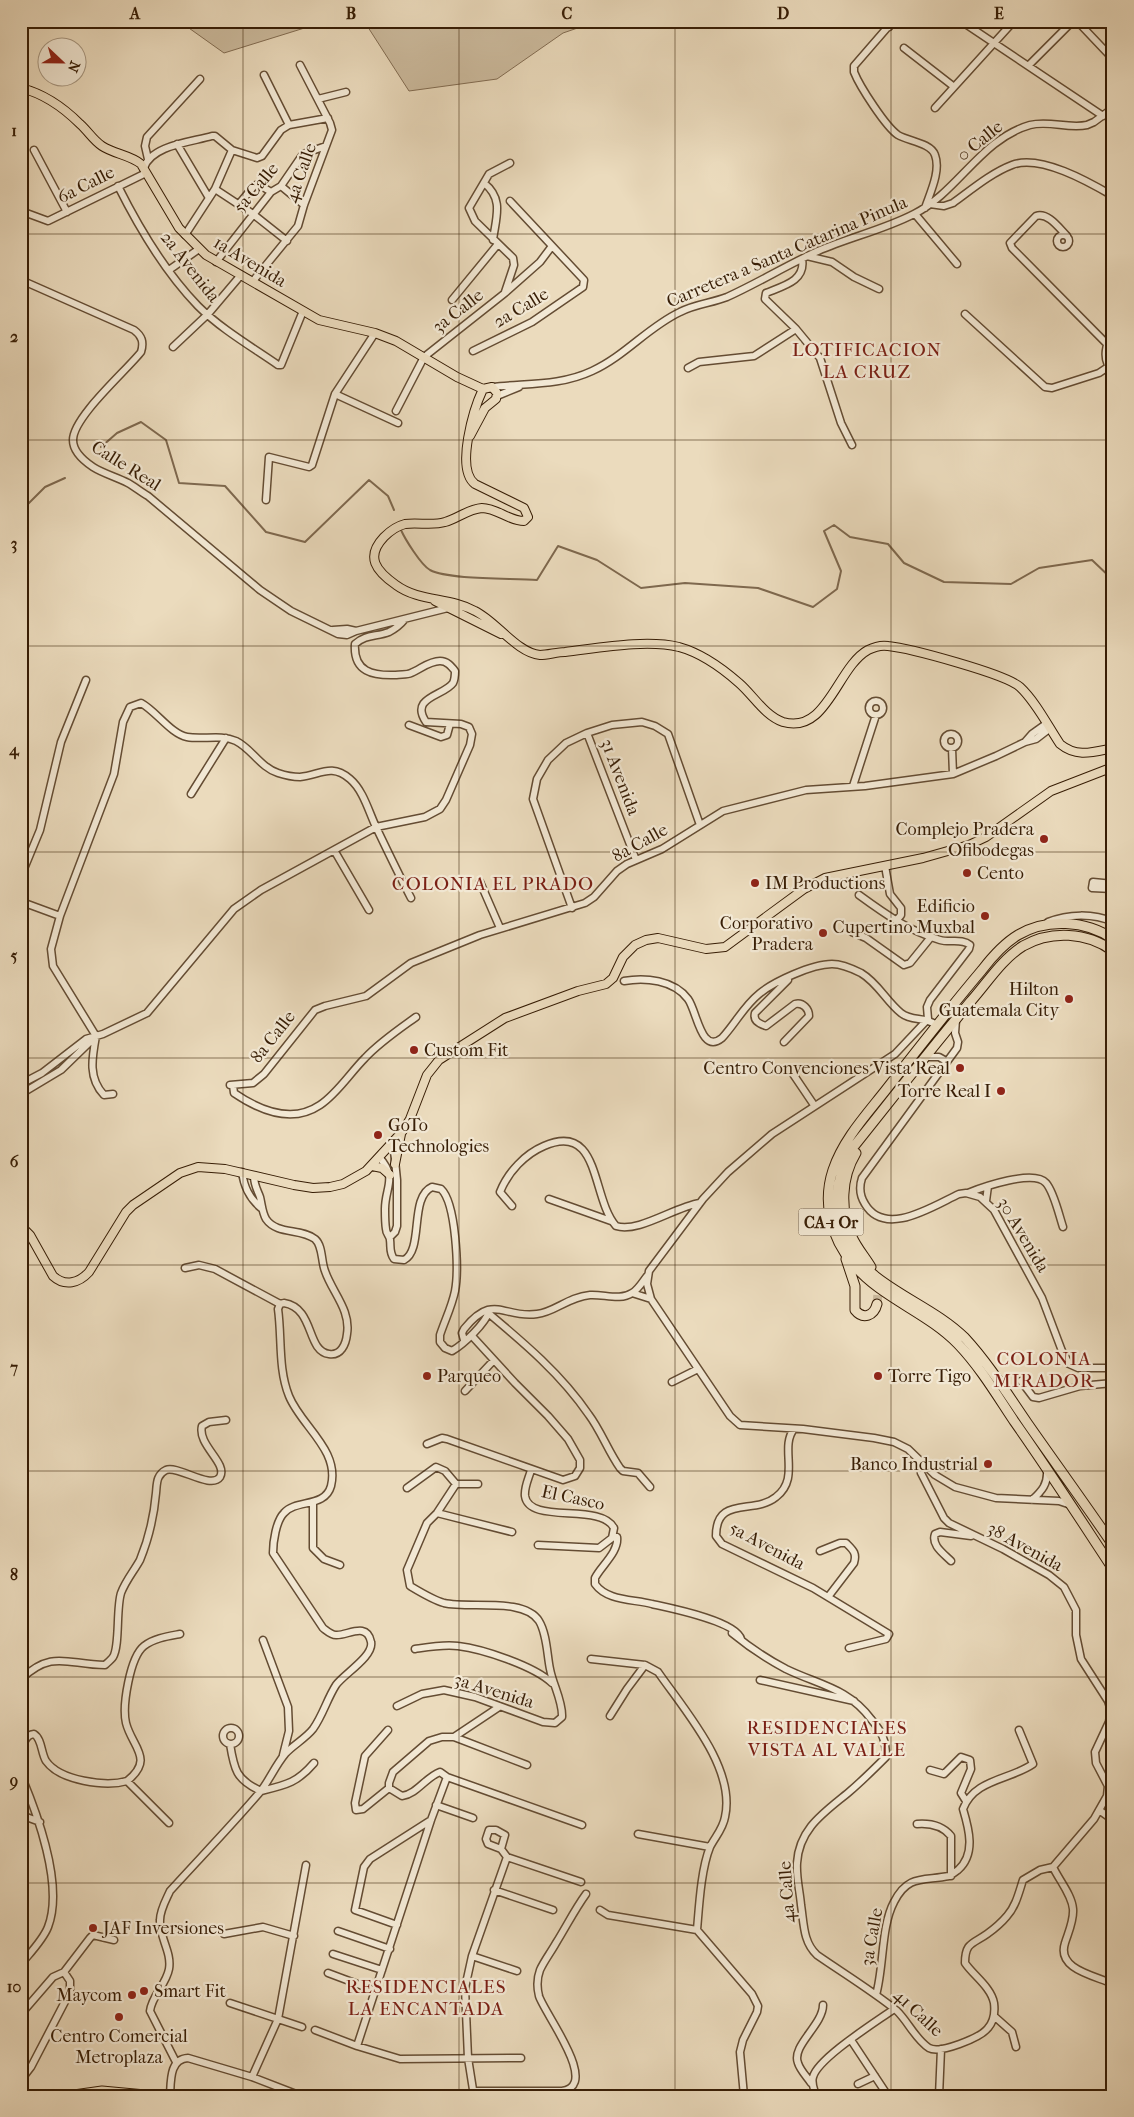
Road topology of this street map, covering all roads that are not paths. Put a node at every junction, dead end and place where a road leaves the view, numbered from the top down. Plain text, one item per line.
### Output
1 (881, 21) edge
2 (961, 21) edge
3 (1014, 21) edge
4 (1075, 21) edge
5 (891, 24) edge
6 (994, 43) junction
7 (904, 48) dead end
8 (1113, 59) edge
9 (300, 65) dead end
10 (1029, 65) junction
11 (264, 75) dead end
12 (200, 79) dead end
13 (953, 86) junction
14 (21, 88) edge
15 (346, 92) dead end
16 (318, 99) junction
17 (935, 108) dead end
18 (1113, 108) edge
19 (1104, 115) junction
20 (328, 118) junction
21 (1113, 119) edge
22 (288, 125) junction
23 (177, 144) junction
24 (326, 146) junction
25 (34, 150) dead end
26 (232, 150) junction
27 (148, 159) junction
28 (510, 163) dead end
29 (145, 171) junction
30 (484, 183) junction
31 (118, 186) junction
32 (281, 186) junction
33 (215, 189) junction
34 (271, 192) junction
35 (1113, 196) edge
36 (209, 198) junction
37 (510, 201) dead end
38 (239, 204) junction
39 (304, 205) junction
40 (927, 206) junction
41 (21, 211) edge
42 (67, 212) junction
43 (253, 214) junction
44 (915, 214) junction
45 (185, 235) junction
46 (1067, 236) dead end
47 (287, 241) junction
48 (496, 242) junction
49 (552, 246) junction
50 (199, 248) junction
51 (804, 258) junction
52 (216, 262) junction
53 (957, 264) dead end
54 (169, 270) junction
55 (241, 275) junction
56 (21, 280) edge
57 (253, 281) junction
58 (879, 289) dead end
59 (505, 293) junction
60 (452, 300) dead end
61 (303, 311) junction
62 (208, 314) junction
63 (965, 314) dead end
64 (796, 329) junction
65 (1113, 329) edge
66 (375, 333) junction
67 (1106, 343) junction
68 (173, 347) dead end
69 (473, 351) dead end
70 (424, 358) junction
71 (688, 368) dead end
72 (1111, 369) edge
73 (522, 386) junction
74 (492, 387) junction
75 (482, 393) junction
76 (335, 394) junction
77 (497, 396) junction
78 (490, 403) junction
79 (396, 411) dead end
80 (398, 423) dead end
81 (470, 436) junction
82 (852, 445) dead end
83 (266, 500) dead end
84 (432, 599) junction
85 (448, 608) junction
86 (463, 609) junction
87 (480, 614) junction
88 (405, 619) junction
89 (475, 621) junction
90 (505, 635) junction
91 (86, 680) dead end
92 (876, 715) dead end
93 (450, 724) junction
94 (409, 726) dead end
95 (1048, 727) junction
96 (587, 733) junction
97 (226, 738) junction
98 (952, 748) dead end
99 (1113, 748) edge
100 (1113, 767) edge
101 (1113, 773) edge
102 (953, 774) junction
103 (1092, 775) junction
104 (853, 786) junction
105 (191, 794) dead end
106 (700, 825) junction
107 (376, 827) junction
108 (334, 850) junction
109 (636, 860) junction
110 (885, 866) junction
111 (21, 876) edge
112 (480, 882) dead end
113 (1113, 884) edge
114 (1113, 889) edge
115 (21, 893) edge
116 (859, 895) dead end
117 (411, 898) dead end
118 (22, 903) edge
119 (572, 908) junction
120 (369, 910) dead end
121 (60, 916) junction
122 (896, 921) junction
123 (1113, 922) edge
124 (500, 928) junction
125 (1026, 931) junction
126 (852, 932) dead end
127 (931, 937) junction
128 (1113, 939) edge
129 (1113, 951) edge
130 (791, 977) junction
131 (624, 981) dead end
132 (416, 1017) dead end
133 (956, 1019) junction
134 (932, 1022) junction
135 (96, 1036) junction
136 (784, 1042) dead end
137 (926, 1057) junction
138 (946, 1061) junction
139 (791, 1071) dead end
140 (21, 1084) edge
141 (21, 1094) edge
142 (113, 1094) dead end
143 (814, 1105) junction
144 (878, 1116) junction
145 (402, 1132) junction
146 (393, 1141) junction
147 (379, 1157) junction
148 (396, 1164) junction
149 (372, 1166) junction
150 (242, 1172) junction
151 (390, 1175) junction
152 (254, 1176) junction
153 (988, 1186) junction
154 (966, 1193) junction
155 (549, 1199) dead end
156 (986, 1201) junction
157 (700, 1203) junction
158 (512, 1206) dead end
159 (261, 1208) junction
160 (385, 1209) junction
161 (396, 1209) junction
162 (611, 1221) junction
163 (21, 1226) edge
164 (1063, 1227) dead end
165 (390, 1237) junction
166 (845, 1254) junction
167 (871, 1267) dead end
168 (185, 1268) dead end
169 (648, 1276) junction
170 (632, 1293) junction
171 (651, 1299) junction
172 (280, 1304) junction
173 (877, 1304) dead end
174 (488, 1311) junction
175 (466, 1326) junction
176 (473, 1334) junction
177 (464, 1340) junction
178 (494, 1360) junction
179 (1113, 1368) edge
180 (698, 1369) junction
181 (1021, 1381) dead end
182 (672, 1382) dead end
183 (1113, 1383) edge
184 (465, 1391) dead end
185 (226, 1420) dead end
186 (794, 1429) junction
187 (427, 1444) dead end
188 (919, 1460) junction
189 (1047, 1468) junction
190 (531, 1470) junction
191 (456, 1484) junction
192 (478, 1484) dead end
193 (650, 1487) dead end
194 (407, 1488) dead end
195 (1032, 1500) junction
196 (313, 1502) junction
197 (1072, 1505) junction
198 (436, 1513) junction
199 (512, 1532) dead end
200 (613, 1536) junction
201 (975, 1536) junction
202 (538, 1545) dead end
203 (1097, 1545) junction
204 (1113, 1545) edge
205 (820, 1551) dead end
206 (950, 1560) dead end
207 (1113, 1561) edge
208 (340, 1565) dead end
209 (1113, 1569) edge
210 (828, 1597) junction
211 (732, 1633) dead end
212 (180, 1634) dead end
213 (263, 1640) dead end
214 (742, 1641) junction
215 (849, 1648) dead end
216 (414, 1649) dead end
217 (591, 1659) dead end
218 (645, 1665) junction
219 (21, 1679) edge
220 (760, 1680) dead end
221 (552, 1683) junction
222 (856, 1702) junction
223 (397, 1706) dead end
224 (499, 1707) junction
225 (610, 1716) dead end
226 (388, 1730) dead end
227 (1019, 1730) dead end
228 (454, 1737) junction
229 (230, 1744) dead end
230 (21, 1755) edge
231 (283, 1756) junction
232 (314, 1763) dead end
233 (527, 1765) dead end
234 (930, 1770) dead end
235 (21, 1775) edge
236 (447, 1777) junction
237 (127, 1781) junction
238 (389, 1788) junction
239 (261, 1791) junction
240 (966, 1801) junction
241 (436, 1805) junction
242 (1099, 1810) junction
243 (21, 1815) edge
244 (473, 1818) dead end
245 (431, 1820) junction
246 (1113, 1820) edge
247 (40, 1822) junction
248 (169, 1823) dead end
249 (917, 1824) dead end
250 (582, 1825) dead end
251 (638, 1834) dead end
252 (710, 1848) junction
253 (501, 1849) dead end
254 (506, 1857) junction
255 (306, 1865) dead end
256 (1053, 1868) junction
257 (951, 1876) junction
258 (581, 1882) dead end
259 (494, 1890) junction
260 (586, 1894) dead end
261 (552, 1910) dead end
262 (600, 1910) dead end
263 (397, 1925) junction
264 (338, 1930) dead end
265 (697, 1930) junction
266 (224, 1934) dead end
267 (294, 1936) junction
268 (114, 1940) dead end
269 (390, 1948) junction
270 (333, 1954) dead end
271 (472, 1956) junction
272 (21, 1964) edge
273 (382, 1970) junction
274 (517, 1971) dead end
275 (64, 1972) junction
276 (328, 1974) dead end
277 (1113, 1984) edge
278 (376, 1991) junction
279 (876, 1995) junction
280 (230, 2003) dead end
281 (823, 2005) dead end
282 (894, 2009) junction
283 (21, 2014) edge
284 (994, 2016) junction
285 (278, 2019) junction
286 (302, 2027) dead end
287 (315, 2030) dead end
288 (851, 2040) junction
289 (357, 2046) junction
290 (1016, 2047) dead end
291 (941, 2049) junction
292 (468, 2058) junction
293 (521, 2058) dead end
294 (176, 2062) junction
295 (875, 2076) junction
296 (252, 2077) junction
297 (21, 2080) edge
298 (812, 2083) junction
299 (858, 2084) dead end
300 (296, 2094) dead end
301 (474, 2094) edge
302 (67, 2096) edge
303 (156, 2096) edge
304 (170, 2096) edge
305 (744, 2096) edge
306 (816, 2096) edge
307 (888, 2096) edge
308 (939, 2096) edge

1 - 5 street
2 - 6 street
3 - 6 street
4 - 8 street
4 - 10 street
5 - 40 street
6 - 10 street
6 - 13 street
7 - 13 street
9 - 16 street, 4a Calle
10 - 19 street
11 - 22 street
12 - 27 street
13 - 17 street
14 - 29 main road, 1a Avenida
15 - 16 street
16 - 20 street, 4a Calle
18 - 19 street, 0 Calle
19 - 21 street
19 - 40 street, 0 Calle
20 - 22 street
20 - 24 street, 4a Calle
22 - 26 street
23 - 26 street
23 - 27 street
23 - 36 street
24 - 32 street, 5a Calle
24 - 39 street, 4a Calle
25 - 42 street
26 - 33 street
27 - 29 street
28 - 30 street
29 - 31 street, 6a Calle
29 - 45 main road, 1a Avenida
30 - 48 street
30 - 48 street
31 - 42 street, 6a Calle
31 - 54 street, 2a Avenida
32 - 34 street, 5a Calle
32 - 39 street
33 - 36 street
33 - 38 street
34 - 38 street
34 - 43 street, 5a Calle
35 - 40 street
36 - 45 street
37 - 49 street
38 - 43 street
39 - 47 street, 4a Calle
40 - 44 street, Carretera a Santa Catarina Pinula
41 - 42 street, 6a Calle
43 - 47 street
43 - 52 street, 5a Calle
44 - 51 street, Carretera a Santa Catarina Pinula
44 - 53 street
45 - 50 main road, 1a Avenida
46 - 67 street
47 - 57 street, 4a Calle
48 - 59 street
48 - 60 street
49 - 59 street, 3a Calle
49 - 69 street, 2a Calle
50 - 52 main road, 1a Avenida
50 - 54 street
51 - 58 street
51 - 64 street
51 - 73 street, Carretera a Santa Catarina Pinula
52 - 55 main road, 1a Avenida
54 - 62 street, 2a Avenida
55 - 57 main road, 1a Avenida
55 - 62 street
56 - 88 street, Calle Real
57 - 61 main road, 1a Avenida
59 - 70 street, 3a Calle
61 - 62 street, 2a Avenida
61 - 66 main road, 1a Avenida
62 - 68 street
63 - 72 street
64 - 71 street
64 - 82 street
65 - 67 street
66 - 70 main road, 1a Avenida
66 - 76 street
67 - 72 street
70 - 75 main road, 1a Avenida
70 - 79 street, 3a Calle
73 - 74 street, Carretera a Santa Catarina Pinula
73 - 77 street, Carretera a Santa Catarina Pinula
74 - 75 main road
74 - 77 main road
75 - 78 main road
75 - 81 main road
76 - 80 street
76 - 83 street
77 - 78 main road
78 - 81 main road
81 - 84 main road
84 - 85 main road
84 - 86 main road
85 - 86 main road
85 - 88 street, Calle Real
86 - 87 main road
86 - 89 main road
87 - 89 main road
87 - 90 main road
88 - 93 street
89 - 90 main road
90 - 95 main road
91 - 111 street
92 - 104 street
93 - 94 street
93 - 107 street
95 - 99 main road
95 - 102 street, 8a Calle
96 - 106 street
96 - 109 street, 31 Avenida
96 - 119 street
97 - 105 street
97 - 107 street
97 - 121 street
98 - 102 street
100 - 103 main road
101 - 103 main road
102 - 104 street, 8a Calle
103 - 110 main road
104 - 106 street, 8a Calle
106 - 109 street, 8a Calle
107 - 108 street
107 - 117 street
108 - 120 street
108 - 135 street
109 - 119 street, 8a Calle
110 - 122 street
110 - 145 main road
112 - 124 street
113 - 114 street
115 - 118 street
116 - 122 street
118 - 121 street
119 - 124 street, 8a Calle
121 - 135 street
122 - 127 street
123 - 125 street
124 - 132 street, 8a Calle
125 - 128 highway, CA-1 Or
125 - 134 highway, CA-1 Or
126 - 127 street
127 - 134 street
129 - 133 highway, CA-1 Or
130 - 131 street
130 - 134 street
130 - 136 street
133 - 137 highway, CA-1 Or
133 - 138 street
134 - 143 street
134 - 166 highway, CA-1 Or
135 - 140 street
135 - 141 street
135 - 142 street
137 - 138 street
137 - 144 highway, CA-1 Or
138 - 154 street
139 - 143 street
143 - 157 street
144 - 167 highway
144 - 204 highway, CA-1 Or
145 - 146 main road
145 - 148 main road
146 - 147 main road
146 - 148 street
147 - 149 main road
147 - 151 street
148 - 161 street
149 - 151 main road
149 - 152 main road
150 - 152 main road
150 - 159 street
150 - 163 main road
151 - 160 street
152 - 159 street
153 - 154 street
153 - 156 street
153 - 164 street
154 - 156 street, 30 Avenida
155 - 162 street
156 - 179 street, 30 Avenida
157 - 162 street
157 - 169 street
158 - 162 street
159 - 172 street
160 - 161 street
160 - 165 street
161 - 165 street
165 - 177 street
166 - 173 highway
166 - 189 highway, CA-1 Or
168 - 172 street
169 - 170 street
169 - 171 street
170 - 171 street
170 - 174 street
171 - 180 street
172 - 196 street
174 - 175 street
174 - 176 street
174 - 193 street
175 - 176 street, El Casco
175 - 177 street
176 - 177 street
176 - 178 street, El Casco
178 - 184 street
178 - 190 street, El Casco
180 - 182 street
180 - 186 street
181 - 183 street
185 - 219 street
186 - 188 street
186 - 210 street, 5a Avenida
187 - 190 street, El Casco
188 - 195 street
188 - 201 street, 38 Avenida
189 - 195 street
189 - 197 highway, CA-1 Or
190 - 200 street, El Casco
191 - 192 street
191 - 194 street
191 - 198 street
195 - 197 street
196 - 208 street
196 - 231 street
197 - 203 highway, CA-1 Or
198 - 199 street
198 - 221 street
200 - 202 street, El Casco
200 - 214 street
201 - 206 street
201 - 242 street, 38 Avenida
203 - 207 highway
203 - 209 highway, CA-1 Or
205 - 210 street
210 - 215 street, 5a Avenida
211 - 214 street, 4a Calle
212 - 237 street
213 - 231 street
214 - 222 street, 4a Calle
216 - 221 street
217 - 218 street
218 - 225 street
218 - 252 street
220 - 222 street
221 - 224 street, 3a Avenida
222 - 279 street, 4a Calle
223 - 224 street, 3a Avenida
224 - 228 street
226 - 238 street
227 - 240 street
228 - 233 street
228 - 238 street
229 - 239 street
230 - 237 street
231 - 239 street
232 - 239 street
234 - 240 street
235 - 247 street
236 - 238 street
236 - 241 street
236 - 250 street
237 - 248 street
239 - 294 street
240 - 257 street
241 - 244 street
241 - 245 street
242 - 246 street
242 - 256 street, 38 Avenida
243 - 247 street
245 - 263 street
245 - 263 street
247 - 272 street
249 - 257 street
251 - 252 street
252 - 265 street
253 - 254 street
254 - 258 street
254 - 259 street
255 - 267 street
256 - 277 street
256 - 284 street
257 - 279 street, 3a Calle
259 - 261 street
259 - 271 street
260 - 301 street
262 - 265 street
263 - 269 street
264 - 269 street
265 - 305 street
266 - 267 street
267 - 285 street
268 - 275 street
269 - 273 street
270 - 273 street
271 - 274 street
271 - 292 street
273 - 278 street
275 - 283 street
275 - 297 street
276 - 278 street
278 - 289 street
279 - 282 street, 41 Calle
280 - 285 street
281 - 298 street
282 - 288 street
282 - 291 street, 41 Calle
284 - 290 street
284 - 291 street
285 - 286 street
285 - 296 street
287 - 289 street
288 - 295 street
288 - 298 street
289 - 292 street
291 - 308 street
292 - 293 street
292 - 301 street
294 - 296 street
294 - 304 street
295 - 299 street
295 - 307 street
296 - 300 street
298 - 306 street
302 - 303 highway

